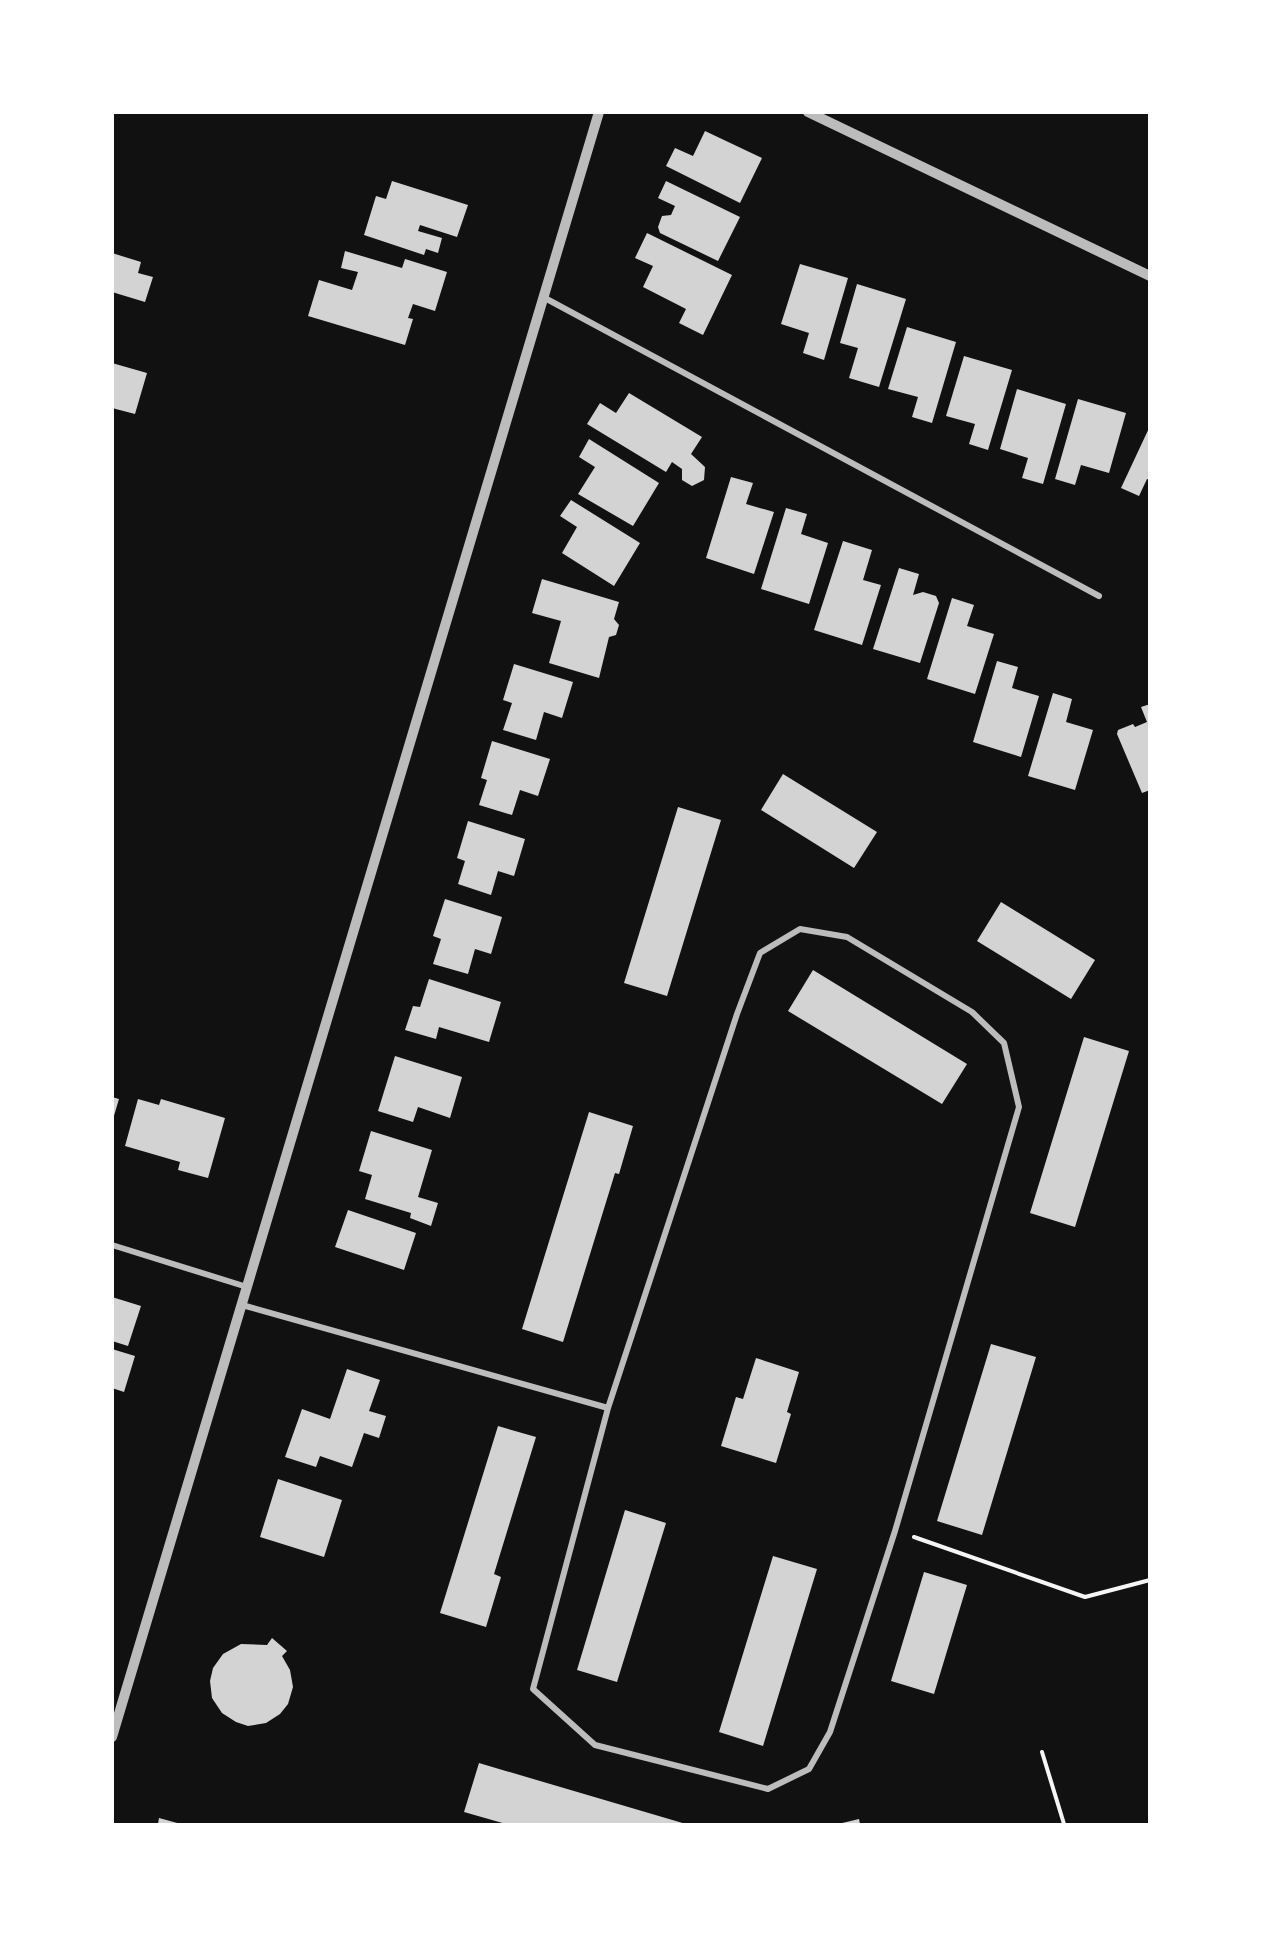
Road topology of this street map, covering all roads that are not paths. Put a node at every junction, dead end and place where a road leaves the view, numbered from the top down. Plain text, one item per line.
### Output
1 (599, 112) edge
2 (808, 112) edge
3 (1149, 276) edge
4 (543, 297) junction
5 (1099, 596) dead end
6 (112, 1245) edge
7 (248, 1287) junction
8 (242, 1305) junction
9 (608, 1408) junction
10 (112, 1737) edge

1 - 4 street
2 - 3 street
4 - 5 street
4 - 7 street
6 - 7 street
7 - 8 street
8 - 9 street
8 - 10 street
9 - 9 street

